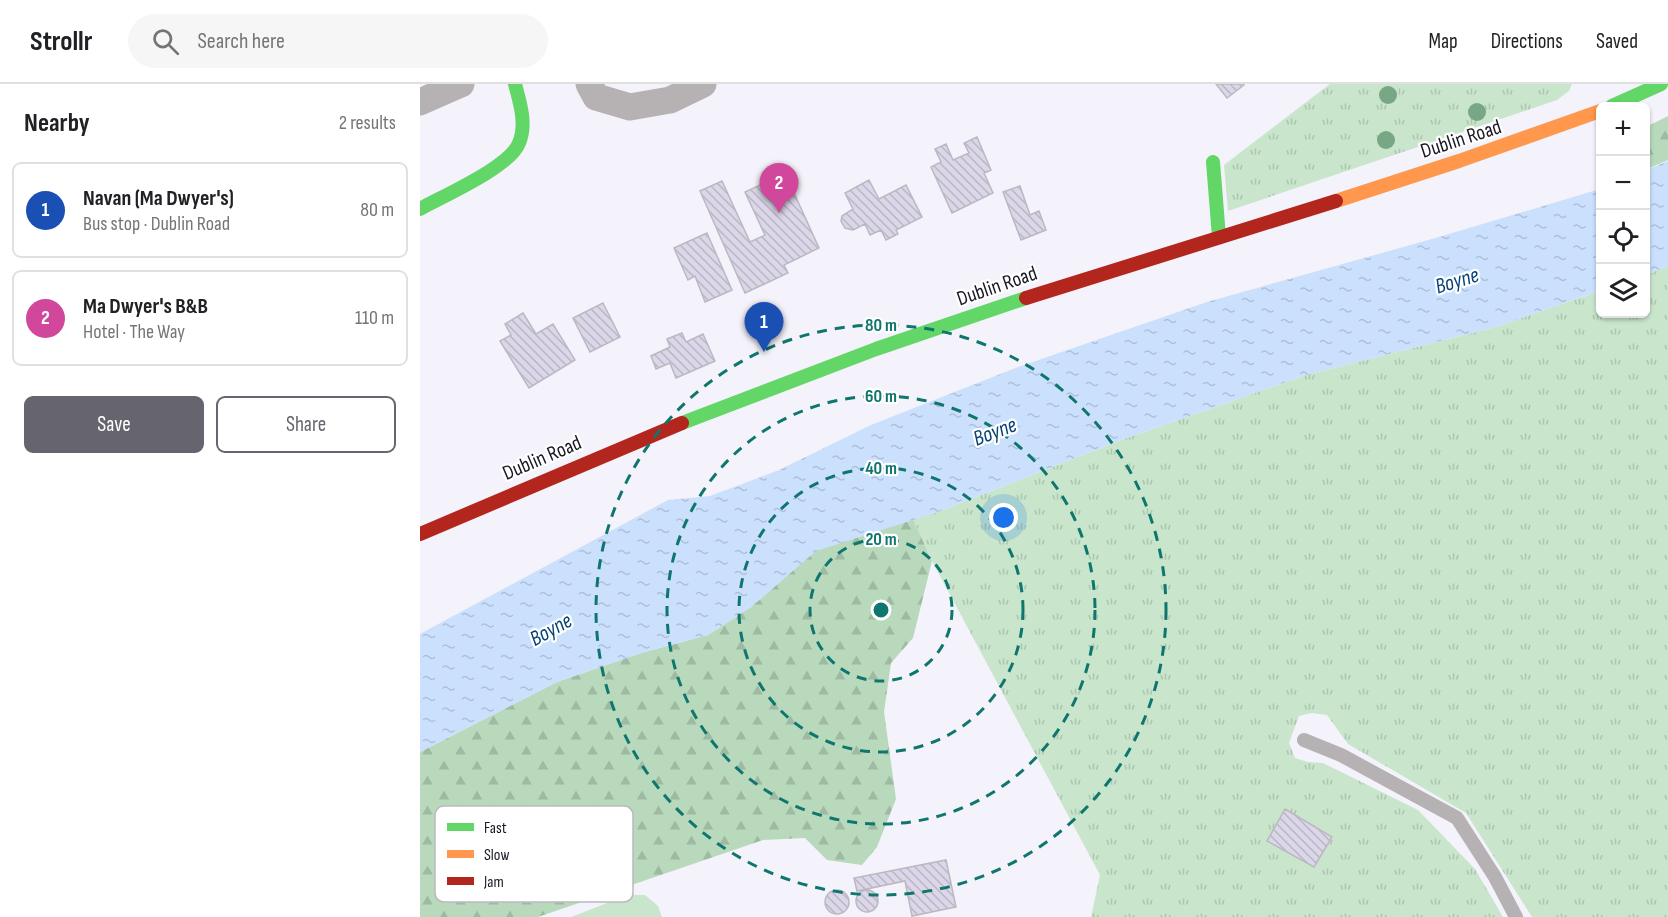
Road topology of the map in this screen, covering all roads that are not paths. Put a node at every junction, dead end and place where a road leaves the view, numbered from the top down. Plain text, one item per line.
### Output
1 (461, 84) edge
2 (515, 84) edge
3 (589, 84) edge
4 (703, 84) edge
5 (1620, 84) edge
6 (1661, 84) edge
7 (1627, 101) junction
8 (420, 102) edge
9 (1624, 102) edge
10 (1596, 113) edge
11 (1213, 162) dead end
12 (420, 209) edge
13 (1219, 237) junction
14 (420, 534) edge
15 (1304, 740) dead end
16 (1516, 917) edge

1 - 8 street
2 - 12 main road
3 - 4 street
5 - 7 main road
6 - 7 main road
7 - 9 main road
10 - 13 main road, Dublin Road
11 - 13 main road
13 - 14 main road, Dublin Road
15 - 16 lane

